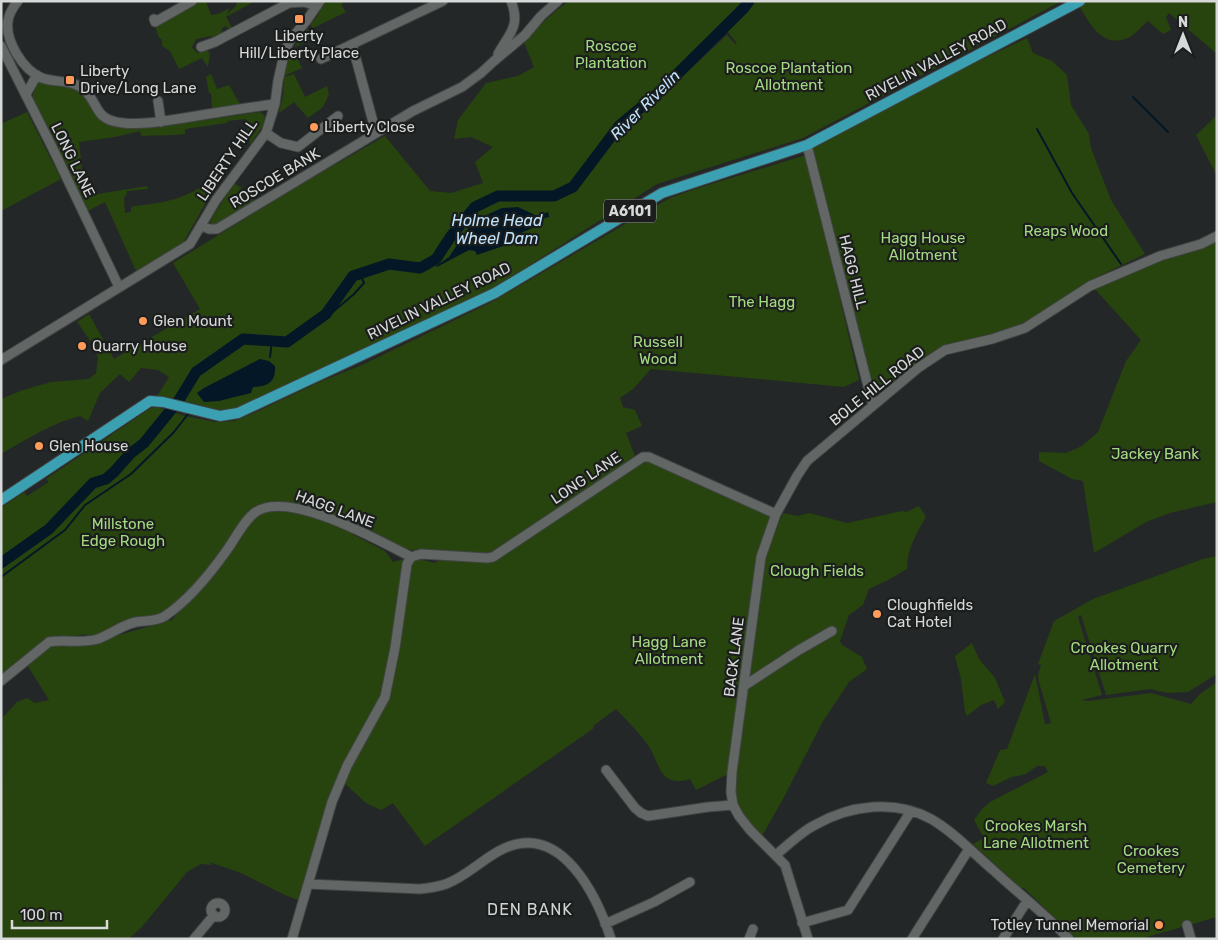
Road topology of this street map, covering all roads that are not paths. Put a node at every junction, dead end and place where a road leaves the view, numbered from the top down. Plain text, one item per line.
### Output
1 (18, 1) edge
2 (192, 1) edge
3 (443, 1) edge
4 (511, 1) edge
5 (558, 1) edge
6 (1080, 1) edge
7 (318, 4) edge
8 (154, 19) dead end
9 (352, 44) junction
10 (1, 46) edge
11 (202, 46) dead end
12 (321, 59) dead end
13 (494, 61) junction
14 (37, 75) junction
15 (26, 94) junction
16 (158, 101) dead end
17 (275, 104) junction
18 (338, 116) dead end
19 (161, 122) junction
20 (266, 133) junction
21 (376, 133) junction
22 (807, 145) junction
23 (201, 225) junction
24 (1217, 236) edge
25 (119, 287) junction
26 (1, 360) edge
27 (872, 406) junction
28 (1, 500) edge
29 (776, 514) junction
30 (411, 557) junction
31 (832, 631) dead end
32 (1, 681) edge
33 (744, 686) junction
34 (606, 770) dead end
35 (734, 805) junction
36 (911, 811) junction
37 (969, 849) junction
38 (776, 855) junction
39 (690, 882) dead end
40 (308, 884) junction
41 (1027, 901) junction
42 (214, 915) dead end
43 (802, 923) junction
44 (605, 924) junction
45 (1188, 925) dead end
46 (753, 929) dead end
47 (194, 939) edge
48 (292, 939) edge
49 (611, 939) edge
50 (749, 939) edge
51 (808, 939) edge
52 (912, 939) edge
53 (1003, 939) edge
54 (1069, 939) edge
55 (1191, 939) edge

1 - 14 street
2 - 8 street
3 - 9 street
4 - 13 street
5 - 13 street, ROSCOE BANK
6 - 22 main road, RIVELIN VALLEY ROAD / A6101
7 - 11 street
7 - 17 street, LIBERTY HILL
9 - 12 street
9 - 21 street
10 - 15 street, LONG LANE
13 - 21 street, ROSCOE BANK
14 - 15 street
14 - 19 street
15 - 25 street, LONG LANE
16 - 19 street
17 - 19 street
17 - 20 street, LIBERTY HILL
18 - 20 street
20 - 23 street, LIBERTY HILL
21 - 23 street, ROSCOE BANK
22 - 27 street, HAGG HILL
22 - 28 main road, RIVELIN VALLEY ROAD / A6101
23 - 25 street
24 - 27 street, BOLE HILL ROAD
25 - 26 street
27 - 29 street, BOLE HILL ROAD
29 - 30 street, LONG LANE
29 - 33 street, BACK LANE
30 - 32 street, HAGG LANE
30 - 40 street
31 - 33 street
33 - 35 street, BACK LANE
34 - 35 street
35 - 38 street
36 - 37 street
36 - 38 street
36 - 43 street
37 - 41 street
37 - 52 street
38 - 43 street
39 - 44 street
40 - 44 street
40 - 48 street
41 - 53 street
41 - 54 street
42 - 47 street
43 - 51 street
44 - 49 street
45 - 55 street
46 - 50 street

